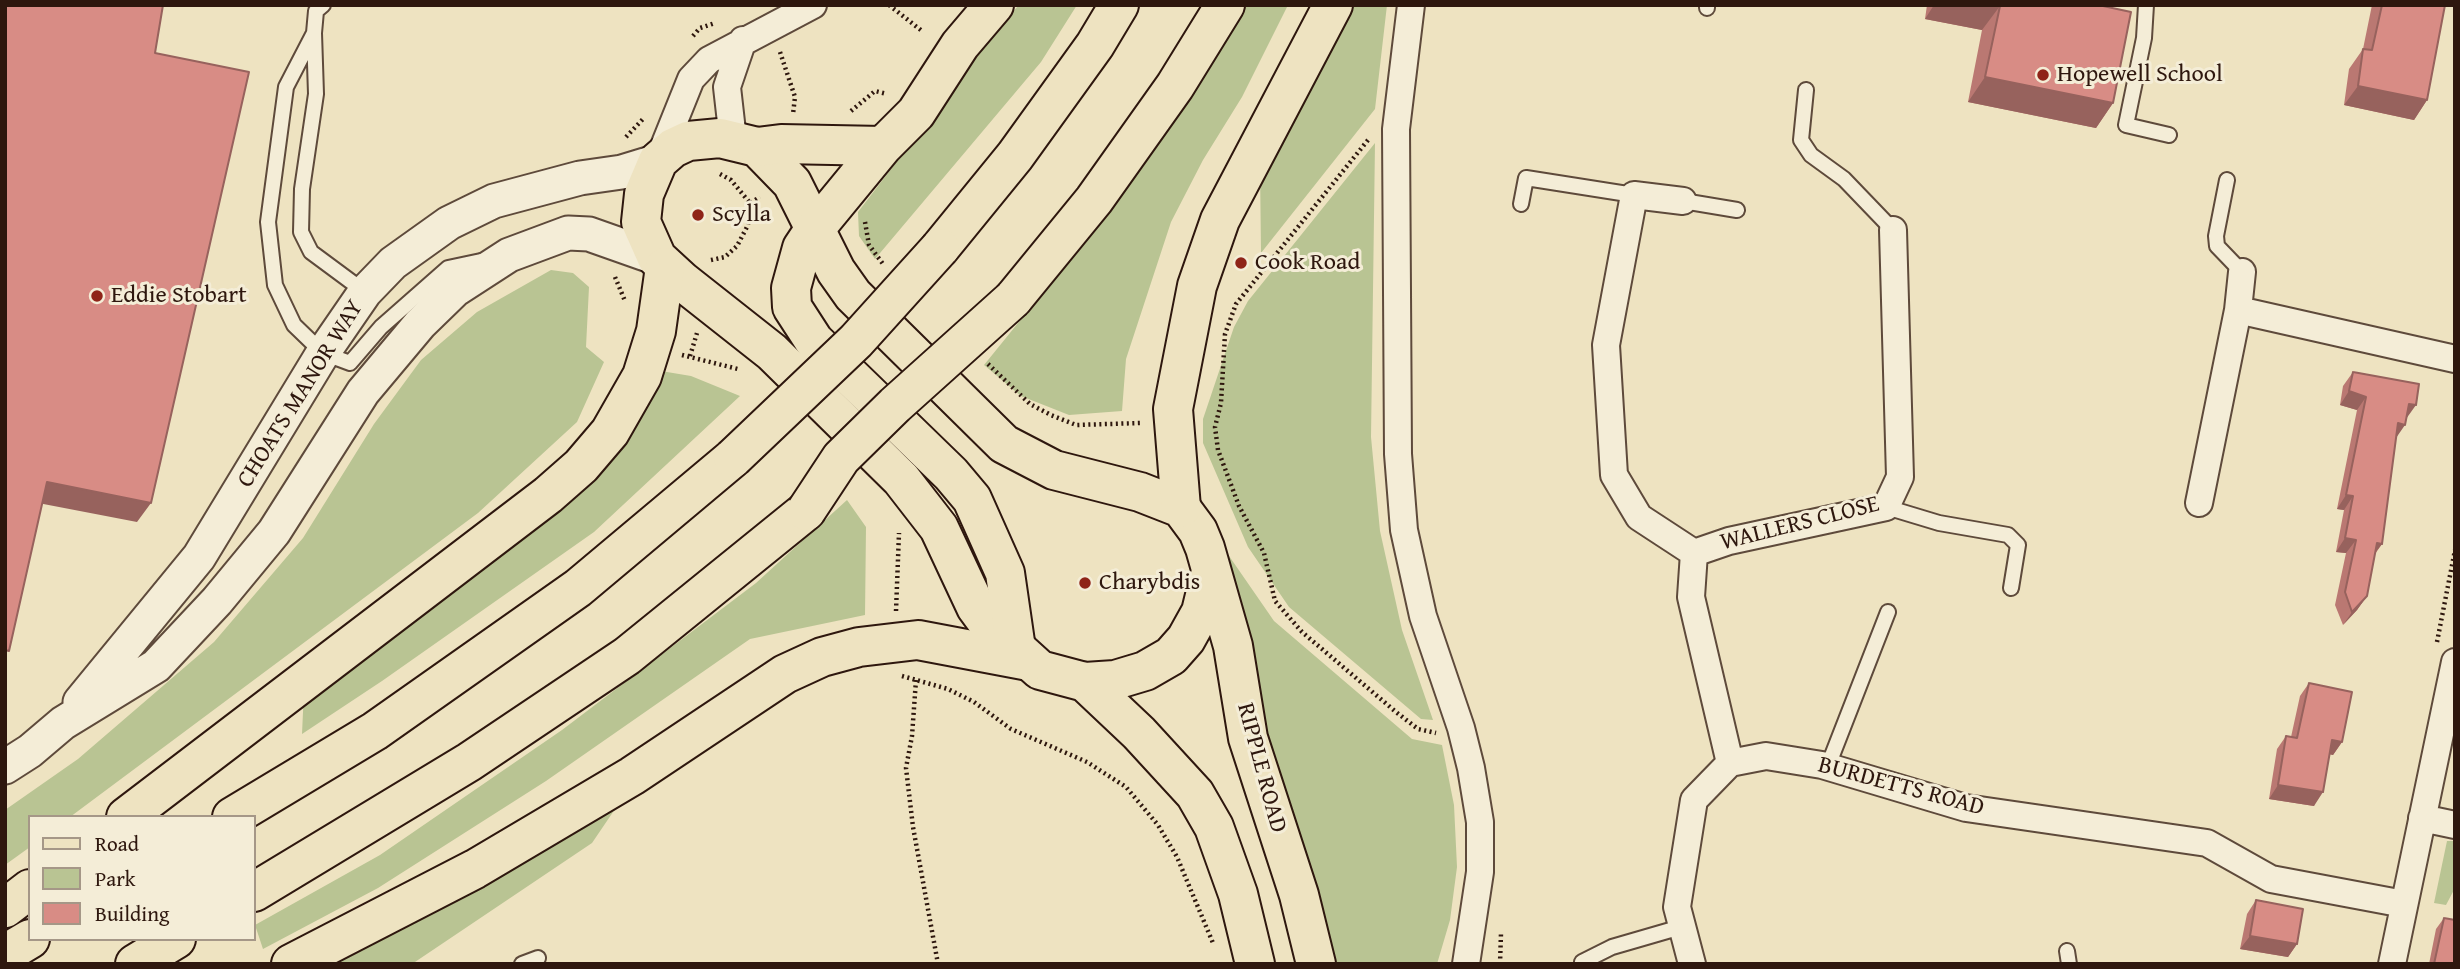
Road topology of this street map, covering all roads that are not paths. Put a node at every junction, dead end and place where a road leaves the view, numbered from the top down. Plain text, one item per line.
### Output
1 (813, 5) edge
2 (995, 5) edge
3 (1119, 5) edge
4 (1225, 5) edge
5 (1333, 5) edge
6 (1410, 5) edge
7 (2146, 5) edge
8 (315, 7) edge
9 (314, 33) junction
10 (743, 40) junction
11 (1806, 90) dead end
12 (2169, 135) dead end
13 (745, 143) junction
14 (883, 146) junction
15 (658, 161) junction
16 (2227, 180) dead end
17 (1634, 195) junction
18 (1682, 201) joint
19 (1521, 204) dead end
20 (1737, 210) dead end
21 (814, 230) junction
22 (1893, 230) joint
23 (509, 255) junction
24 (673, 262) junction
25 (2242, 272) joint
26 (365, 292) junction
27 (2238, 310) junction
28 (323, 353) junction
29 (2455, 359) edge
30 (2199, 503) dead end
31 (1886, 507) junction
32 (1181, 508) junction
33 (1694, 553) junction
34 (1211, 571) junction
35 (2011, 588) dead end
36 (1888, 612) dead end
37 (1022, 655) junction
38 (2455, 662) edge
39 (1085, 682) junction
40 (63, 723) junction
41 (1730, 763) junction
42 (1828, 766) junction
43 (5, 767) edge
44 (129, 815) edge
45 (235, 815) edge
46 (2422, 818) junction
47 (2455, 825) edge
48 (28, 891) edge
49 (256, 891) edge
50 (1299, 895) junction
51 (2404, 904) junction
52 (5, 908) edge
53 (1681, 928) junction
54 (28, 940) edge
55 (173, 941) edge
56 (5, 954) edge
57 (538, 958) dead end
58 (1582, 962) dead end
59 (135, 964) edge
60 (290, 964) edge
61 (523, 964) edge
62 (1255, 964) edge
63 (1317, 964) edge
64 (1333, 964) edge
65 (1466, 964) edge
66 (1692, 964) edge
67 (2392, 964) edge

1 - 10 street
2 - 14 main road
3 - 45 main road, bridge
4 - 49 main road, bridge
5 - 32 main road
6 - 65 street
7 - 12 lane
8 - 9 lane
9 - 26 lane
9 - 28 lane
10 - 13 street
10 - 15 street
11 - 22 lane
13 - 14 main road
13 - 15 main road
13 - 21 main road
14 - 21 main road
15 - 24 main road
15 - 26 street, CHOATS MANOR WAY
16 - 25 lane
17 - 18 street
17 - 19 lane
17 - 33 street
18 - 20 lane
21 - 32 main road
21 - 37 main road
22 - 31 street, WALLERS CLOSE
23 - 24 street, CHOATS MANOR WAY
23 - 28 lane
23 - 40 street, CHOATS MANOR WAY
24 - 37 main road
24 - 44 main road
25 - 27 street
26 - 28 street, CHOATS MANOR WAY
27 - 29 street
27 - 30 street
28 - 40 street, CHOATS MANOR WAY
31 - 33 street, WALLERS CLOSE
31 - 35 lane
32 - 34 main road, RIPPLE ROAD
33 - 41 street, WALLERS CLOSE
34 - 39 main road
34 - 50 main road, RIPPLE ROAD
36 - 42 lane
37 - 39 main road
37 - 60 main road
38 - 46 street
39 - 62 main road
40 - 43 street, CHOATS MANOR WAY
41 - 42 street, BURDETTS ROAD
41 - 53 street
42 - 51 street, BURDETTS ROAD
46 - 47 street
46 - 51 street
48 - 52 main road
50 - 63 main road, RIPPLE ROAD
50 - 64 street
51 - 67 street
53 - 58 lane
53 - 66 street
54 - 56 main road
55 - 59 main road
57 - 61 lane

